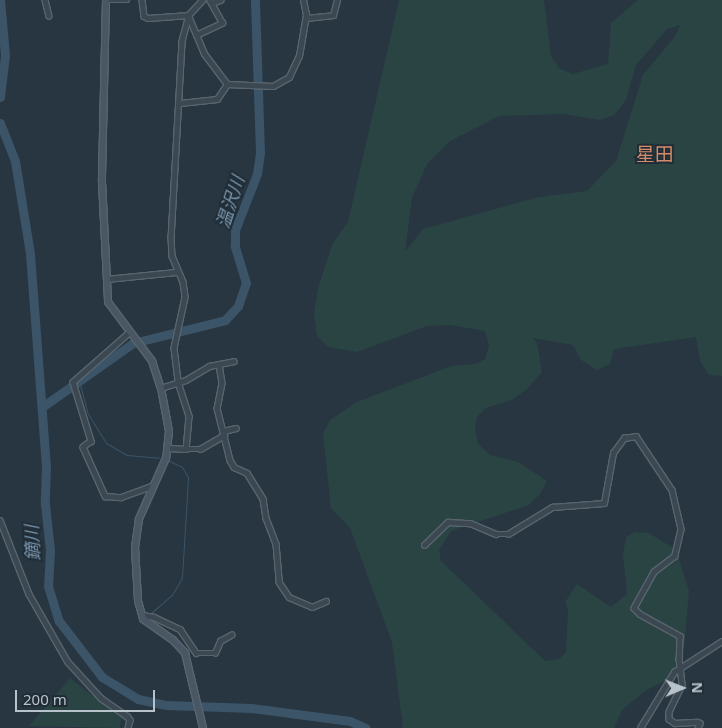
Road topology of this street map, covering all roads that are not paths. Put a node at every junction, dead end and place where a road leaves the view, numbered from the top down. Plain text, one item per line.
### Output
1 (45, 0) edge
2 (106, 0) edge
3 (127, 0) edge
4 (142, 0) edge
5 (203, 0) edge
6 (220, 0) edge
7 (303, 0) edge
8 (337, 0) edge
9 (210, 1) edge
10 (189, 15) junction
11 (50, 16) dead end
12 (306, 18) junction
13 (196, 35) junction
14 (227, 84) junction
15 (180, 103) junction
16 (176, 272) junction
17 (106, 279) junction
18 (130, 332) junction
19 (234, 361) dead end
20 (219, 364) junction
21 (178, 382) junction
22 (161, 388) junction
23 (236, 428) dead end
24 (223, 433) junction
25 (169, 448) junction
26 (186, 449) junction
27 (152, 486) junction
28 (0, 520) edge
29 (424, 545) dead end
30 (326, 601) dead end
31 (142, 615) junction
32 (231, 635) dead end
33 (722, 641) edge
34 (681, 667) junction
35 (128, 728) edge
36 (202, 728) edge
37 (640, 728) edge
38 (698, 728) edge

1 - 11 street
2 - 3 street
2 - 17 street
4 - 10 street
5 - 10 street
6 - 9 street
7 - 12 street
8 - 12 street
9 - 13 street
10 - 13 street
10 - 15 street
12 - 14 street
13 - 14 street
14 - 15 street
15 - 16 street
16 - 17 street
16 - 21 street
17 - 18 street
18 - 22 street
18 - 27 street
19 - 20 street
20 - 21 street
20 - 24 street
21 - 22 street
21 - 26 street
22 - 25 street
23 - 24 street
24 - 26 street
24 - 30 street
25 - 26 street
25 - 27 street
27 - 31 street
28 - 35 street
29 - 34 street
31 - 32 street
31 - 36 street
33 - 34 street
34 - 37 street
34 - 38 street

